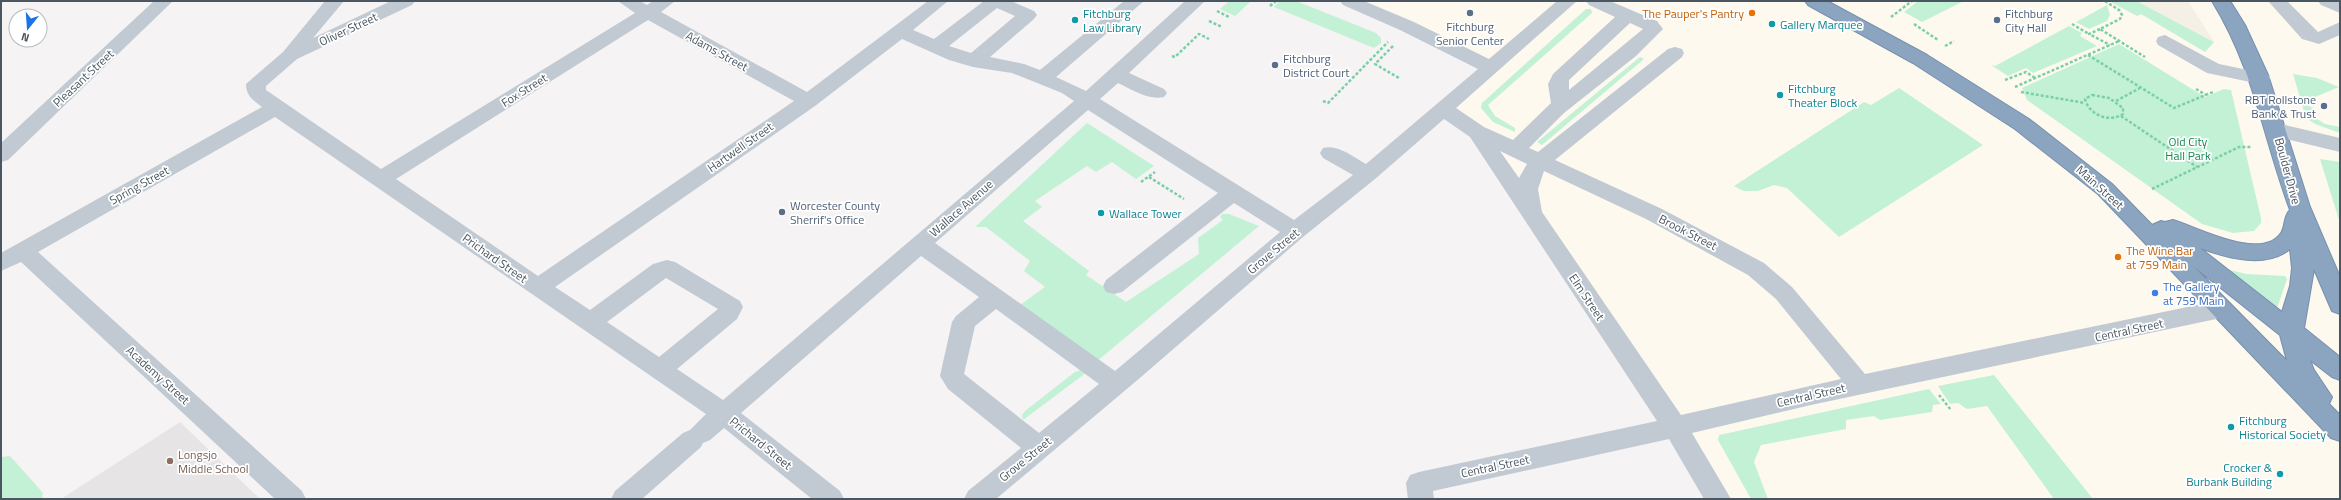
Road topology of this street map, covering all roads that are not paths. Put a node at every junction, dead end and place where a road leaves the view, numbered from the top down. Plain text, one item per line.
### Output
1 (164, 1) edge
2 (335, 1) edge
3 (406, 1) edge
4 (627, 1) edge
5 (666, 1) edge
6 (939, 1) edge
7 (996, 1) edge
8 (1136, 1) edge
9 (1349, 1) edge
10 (1568, 1) edge
11 (1594, 1) edge
12 (1814, 1) edge
13 (2221, 1) edge
14 (2277, 1) edge
15 (2327, 1) edge
16 (2340, 8) edge
17 (1204, 10) edge
18 (648, 12) junction
19 (1628, 15) junction
20 (2340, 28) edge
21 (900, 30) junction
22 (2165, 41) dead end
23 (936, 47) junction
24 (1675, 52) dead end
25 (290, 56) junction
26 (973, 61) junction
27 (1490, 67) junction
28 (1115, 74) junction
29 (1043, 78) junction
30 (2260, 78) junction
31 (1157, 94) dead end
32 (1087, 100) junction
33 (808, 101) junction
34 (276, 108) junction
35 (1442, 108) junction
36 (1558, 108) junction
37 (2277, 130) junction
38 (1477, 132) junction
39 (2340, 145) edge
40 (1516, 149) junction
41 (1330, 153) dead end
42 (1, 155) edge
43 (1541, 160) junction
44 (1368, 174) junction
45 (381, 179) junction
46 (1233, 192) junction
47 (2127, 205) junction
48 (2299, 207) junction
49 (1535, 218) junction
50 (1295, 231) junction
51 (918, 244) junction
52 (22, 251) junction
53 (1, 263) edge
54 (1114, 286) dead end
55 (538, 288) junction
56 (995, 297) junction
57 (2340, 305) edge
58 (2221, 309) junction
59 (589, 323) junction
60 (2292, 333) junction
61 (660, 370) junction
62 (2340, 370) edge
63 (1116, 384) junction
64 (1859, 384) junction
65 (723, 413) junction
66 (2340, 425) edge
67 (1675, 427) junction
68 (2340, 431) edge
69 (1039, 448) junction
70 (293, 499) edge
71 (624, 499) edge
72 (831, 499) edge
73 (977, 499) edge
74 (1421, 499) edge
75 (1718, 499) edge

1 - 42 street, Pleasant Street
2 - 25 street, Prichard Street
3 - 25 street, Oliver Street
4 - 18 street, Adams Street
5 - 18 street, Fox Street
6 - 21 street, Hartwell Street
7 - 23 street
7 - 26 street
8 - 29 street
9 - 27 street
10 - 27 street, Grove Street
11 - 19 street
12 - 47 highway, Main Street
13 - 30 highway, Boulder Drive
14 - 20 street
15 - 16 street
17 - 28 street, Wallace Avenue
18 - 33 street, Adams Street
18 - 45 street, Fox Street
19 - 36 street
19 - 36 street
21 - 23 street
21 - 33 street, Hartwell Street
22 - 30 street
23 - 26 street
24 - 43 street
25 - 34 street, Prichard Street
26 - 29 street
27 - 35 street, Grove Street
28 - 31 street
28 - 32 street, Wallace Avenue
29 - 32 street
30 - 37 highway, Boulder Drive
32 - 46 street
32 - 51 street, Wallace Avenue
33 - 55 street, Hartwell Street
34 - 45 street, Prichard Street
34 - 52 street, Spring Street
35 - 38 street, Elm Street
35 - 44 street, Grove Street
36 - 40 street
37 - 39 street
37 - 48 highway, Boulder Drive
38 - 40 street, Brook Street
38 - 49 street, Elm Street
40 - 43 street, Brook Street
41 - 44 street
43 - 49 street
43 - 64 street, Brook Street
44 - 50 street, Grove Street
45 - 55 street, Prichard Street
46 - 50 street
46 - 54 street
47 - 48 highway, Boulder Drive
47 - 58 highway, Main Street
47 - 60 highway, Main Street
48 - 57 highway
48 - 60 highway
49 - 67 street, Elm Street
50 - 63 street, Grove Street
51 - 56 street
51 - 65 street, Wallace Avenue
52 - 53 street, Spring Street
52 - 70 street, Academy Street
55 - 59 street, Prichard Street
56 - 63 street
56 - 69 street
58 - 64 street, Central Street
58 - 68 highway, Main Street
59 - 61 street, Prichard Street
59 - 61 street
60 - 62 highway, Main Street
60 - 66 highway
61 - 65 street, Prichard Street
63 - 69 street, Grove Street
64 - 67 street, Central Street
65 - 71 street, Wallace Avenue
65 - 72 street, Prichard Street
67 - 74 street, Central Street
67 - 75 street, Elm Street
69 - 73 street, Grove Street

